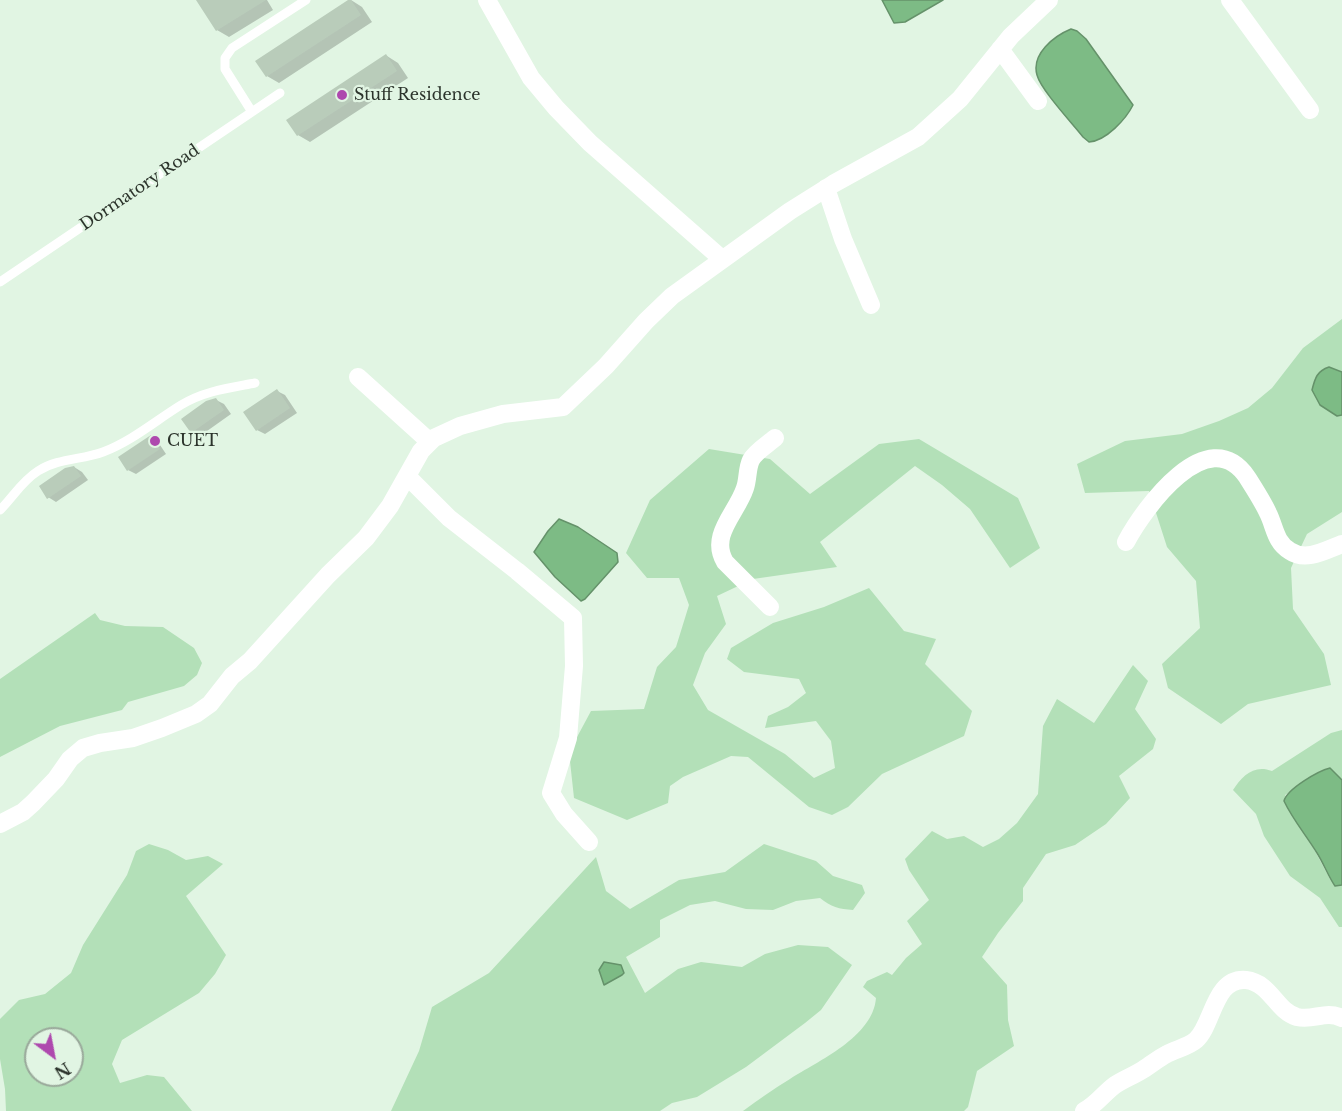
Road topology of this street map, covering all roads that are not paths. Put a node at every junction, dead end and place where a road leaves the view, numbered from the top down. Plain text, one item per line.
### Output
1 (306, 0) edge
2 (487, 0) edge
3 (1049, 0) edge
4 (1230, 0) edge
5 (1000, 50) junction
6 (280, 93) dead end
7 (1038, 101) dead end
8 (1310, 110) dead end
9 (252, 112) junction
10 (826, 188) junction
11 (722, 259) junction
12 (0, 282) edge
13 (871, 305) dead end
14 (358, 377) dead end
15 (255, 383) dead end
16 (775, 438) dead end
17 (430, 442) junction
18 (408, 477) junction
19 (0, 510) edge
20 (1126, 542) dead end
21 (1342, 544) edge
22 (770, 607) dead end
23 (0, 824) edge
24 (589, 842) dead end
25 (1342, 1018) edge
26 (1084, 1111) edge

1 - 9 lane
2 - 11 street
3 - 5 street
4 - 8 street
5 - 7 street
5 - 10 street
6 - 9 lane, Dormatory Road
9 - 12 lane, Dormatory Road
10 - 11 street
10 - 13 street
11 - 17 street
14 - 17 street
15 - 19 lane
16 - 22 street
17 - 18 street
18 - 23 street
18 - 24 street
20 - 21 street
25 - 26 street

